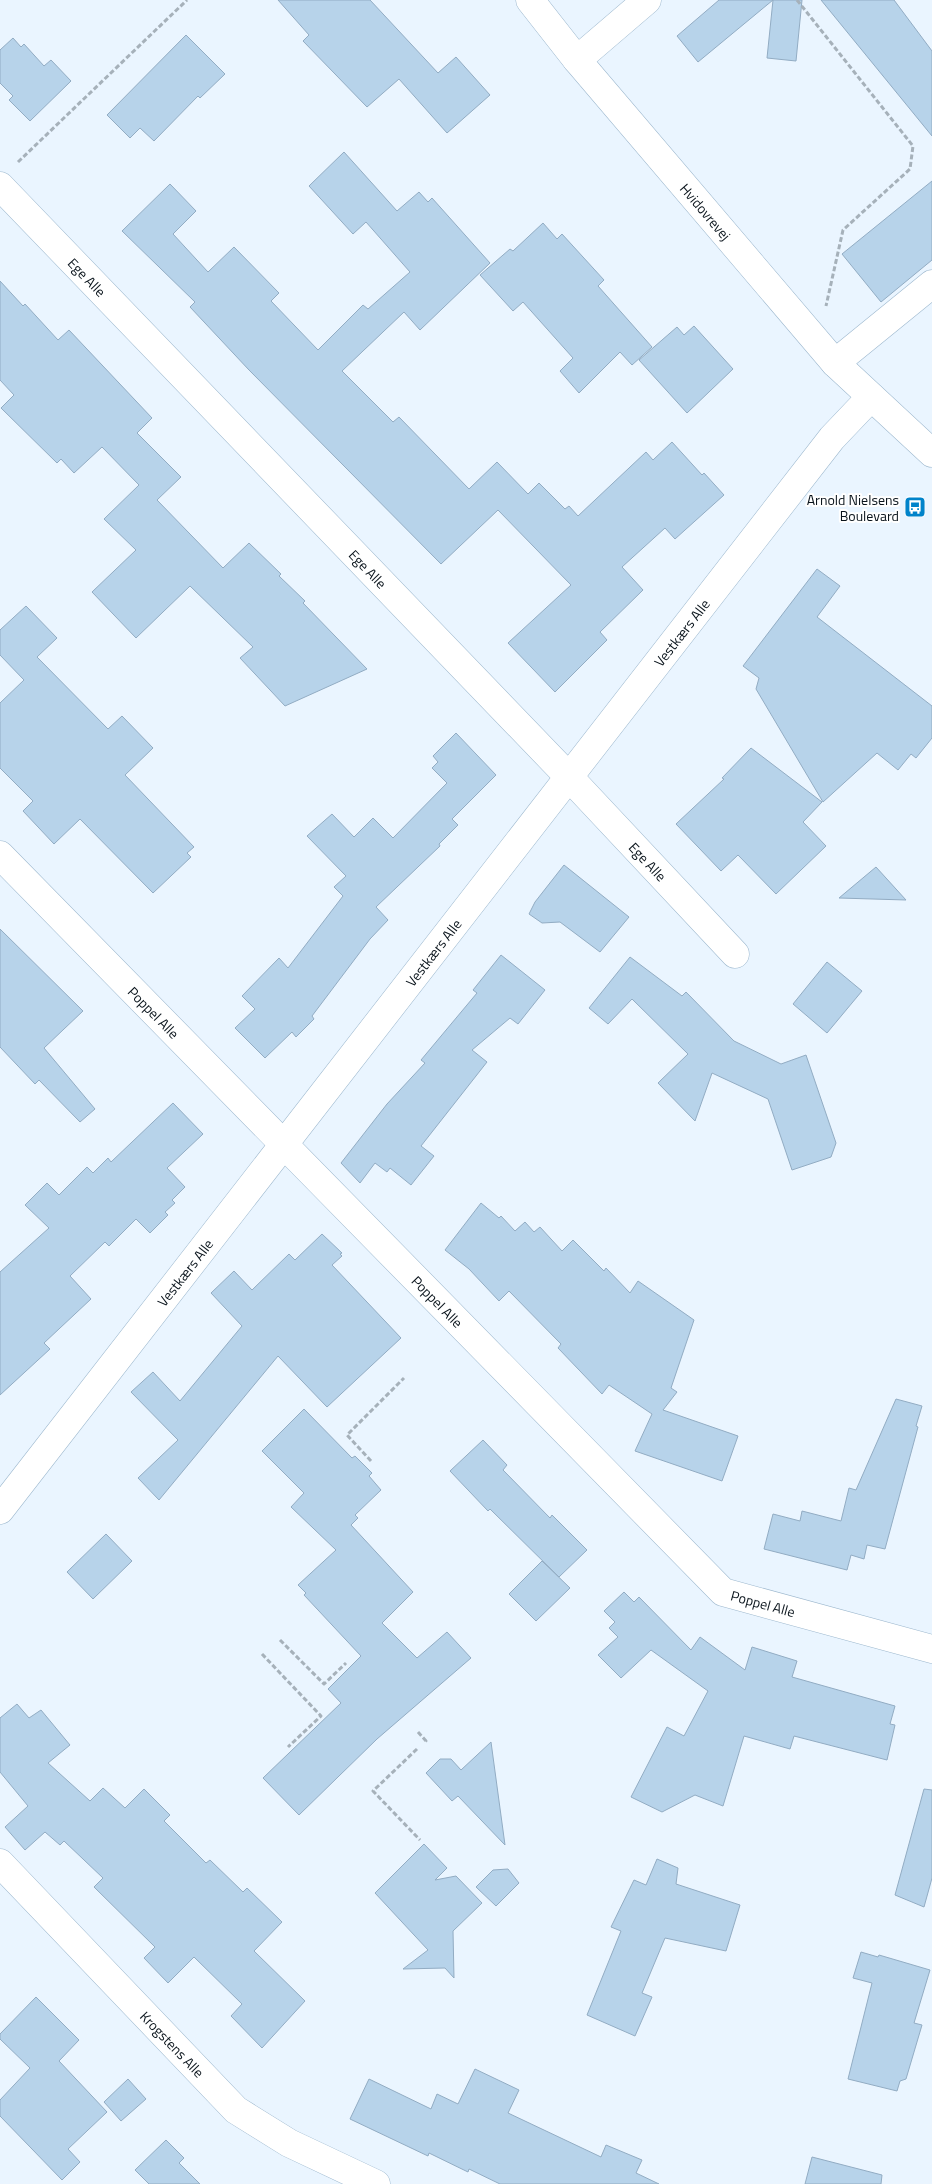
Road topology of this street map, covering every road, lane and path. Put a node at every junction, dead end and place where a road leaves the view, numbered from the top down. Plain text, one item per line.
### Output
1 (187, 0) edge
2 (530, 0) edge
3 (647, 0) edge
4 (797, 0) edge
5 (577, 60) junction
6 (7, 176) edge
7 (932, 284) edge
8 (826, 353) junction
9 (871, 397) junction
10 (932, 453) edge
11 (569, 778) junction
12 (0, 855) edge
13 (735, 954) dead end
14 (283, 1146) junction
15 (404, 1378) dead end
16 (371, 1461) dead end
17 (0, 1510) edge
18 (280, 1640) dead end
19 (932, 1649) edge
20 (262, 1654) dead end
21 (346, 1663) dead end
22 (418, 1732) dead end
23 (425, 1742) dead end
24 (288, 1747) dead end
25 (417, 1749) dead end
26 (420, 1840) dead end
27 (0, 1863) edge
28 (376, 2184) edge

1 - 6 path
2 - 5 street, Hvidovrevej
3 - 5 street
4 - 8 path
5 - 8 street, Hvidovrevej
6 - 11 street, Ege Alle
7 - 8 street
8 - 9 street, Hvidovrevej
9 - 10 street, Hvidovrevej
9 - 11 street, Vestkærs Alle
11 - 13 street, Ege Alle
11 - 14 street, Vestkærs Alle
12 - 14 street, Poppel Alle
14 - 17 street, Vestkærs Alle
14 - 19 street, Poppel Alle
15 - 16 path
18 - 21 path
20 - 24 path
22 - 23 path
25 - 26 path
27 - 28 street, Krogstens Alle

